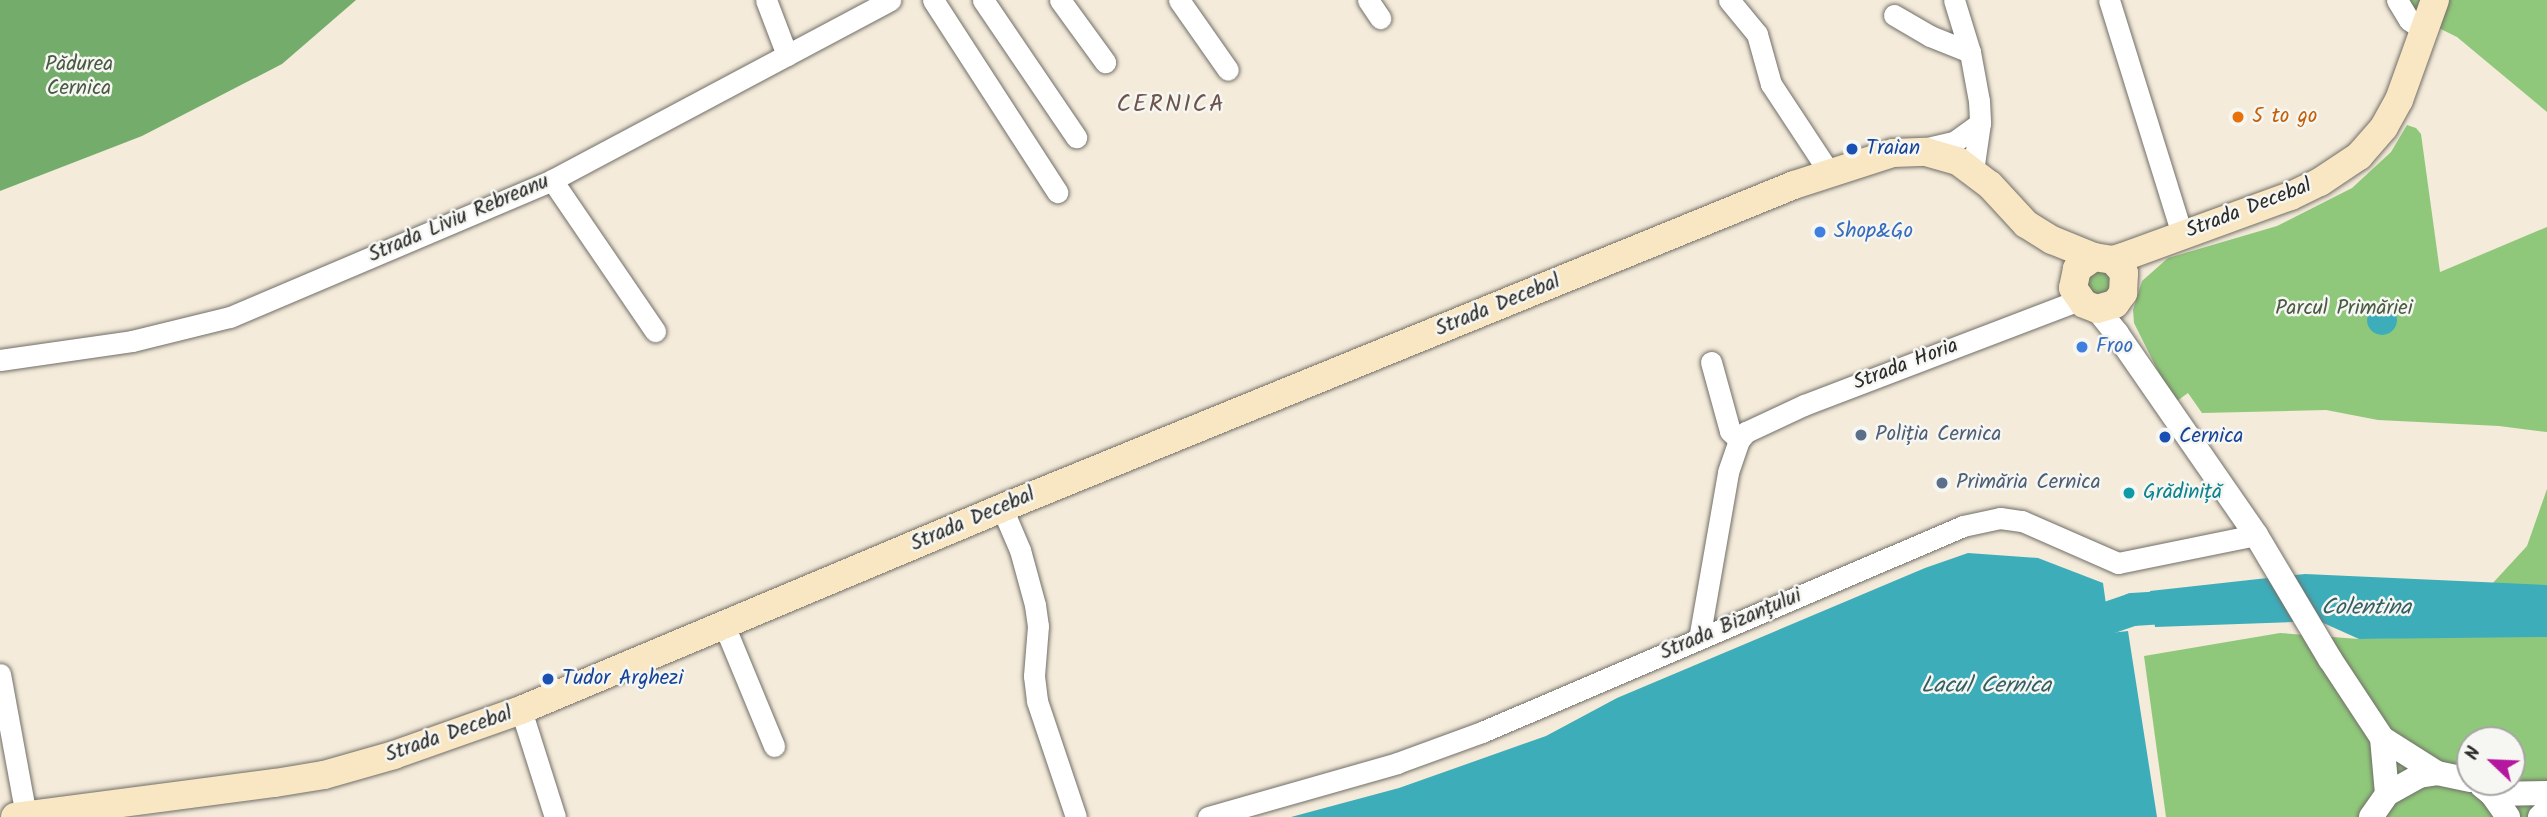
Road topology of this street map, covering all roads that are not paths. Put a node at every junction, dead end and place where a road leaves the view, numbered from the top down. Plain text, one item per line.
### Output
1 (766, 0) edge
2 (890, 0) edge
3 (933, 0) edge
4 (983, 0) edge
5 (1059, 0) edge
6 (1179, 0) edge
7 (1368, 0) edge
8 (1728, 0) edge
9 (1954, 0) edge
10 (2109, 0) edge
11 (2397, 0) edge
12 (2435, 0) edge
13 (1894, 15) dead end
14 (1380, 18) dead end
15 (2425, 31) junction
16 (1970, 51) junction
17 (787, 55) junction
18 (1105, 62) dead end
19 (1228, 70) dead end
20 (1980, 123) junction
21 (1076, 137) dead end
22 (1912, 150) junction
23 (1973, 171) junction
24 (1829, 172) junction
25 (552, 180) junction
26 (1057, 192) dead end
27 (2000, 195) junction
28 (2174, 237) junction
29 (2100, 284) junction
30 (655, 331) dead end
31 (0, 360) edge
32 (1711, 362) dead end
33 (1739, 440) junction
34 (1002, 508) junction
35 (2256, 535) junction
36 (724, 625) junction
37 (1699, 639) junction
38 (0, 674) edge
39 (521, 710) junction
40 (2382, 737) junction
41 (775, 746) dead end
42 (2437, 773) junction
43 (2456, 777) edge
44 (2526, 791) edge
45 (2547, 793) edge
46 (2387, 794) junction
47 (2491, 796) edge
48 (2547, 810) edge
49 (21, 816) edge
50 (555, 817) edge
51 (1076, 817) edge
52 (1208, 817) edge
53 (2371, 817) edge
54 (2508, 817) edge
55 (2540, 817) edge

1 - 17 street
2 - 17 street, Strada Liviu Rebreanu
3 - 26 street
4 - 21 street
5 - 18 street
6 - 19 street
7 - 14 street
8 - 24 street
9 - 16 street
10 - 28 street
11 - 15 street
12 - 15 main road, Strada Decebal
13 - 16 street
15 - 28 main road, Strada Decebal
16 - 20 street
17 - 25 street, Strada Liviu Rebreanu
20 - 22 street, Strada Decebal
20 - 23 street
20 - 27 street
22 - 23 main road, Strada Decebal
22 - 24 main road, Strada Decebal
23 - 27 main road, Strada Decebal
24 - 34 main road, Strada Decebal
25 - 30 street
25 - 31 street, Strada Liviu Rebreanu
27 - 29 main road, Strada Decebal
28 - 29 main road, Strada Decebal
29 - 33 street, Strada Horia
29 - 35 street
32 - 33 street
33 - 37 street
34 - 36 main road, Strada Decebal
34 - 51 street
35 - 37 street, Strada Bizanțului
35 - 40 street
36 - 39 main road, Strada Decebal
36 - 41 street
37 - 52 street, Strada Bizanțului
38 - 49 street
39 - 49 main road, Strada Decebal
39 - 50 street
40 - 42 street
40 - 46 street
42 - 43 street
42 - 46 street
44 - 45 street
46 - 53 street
47 - 54 street
48 - 55 street

